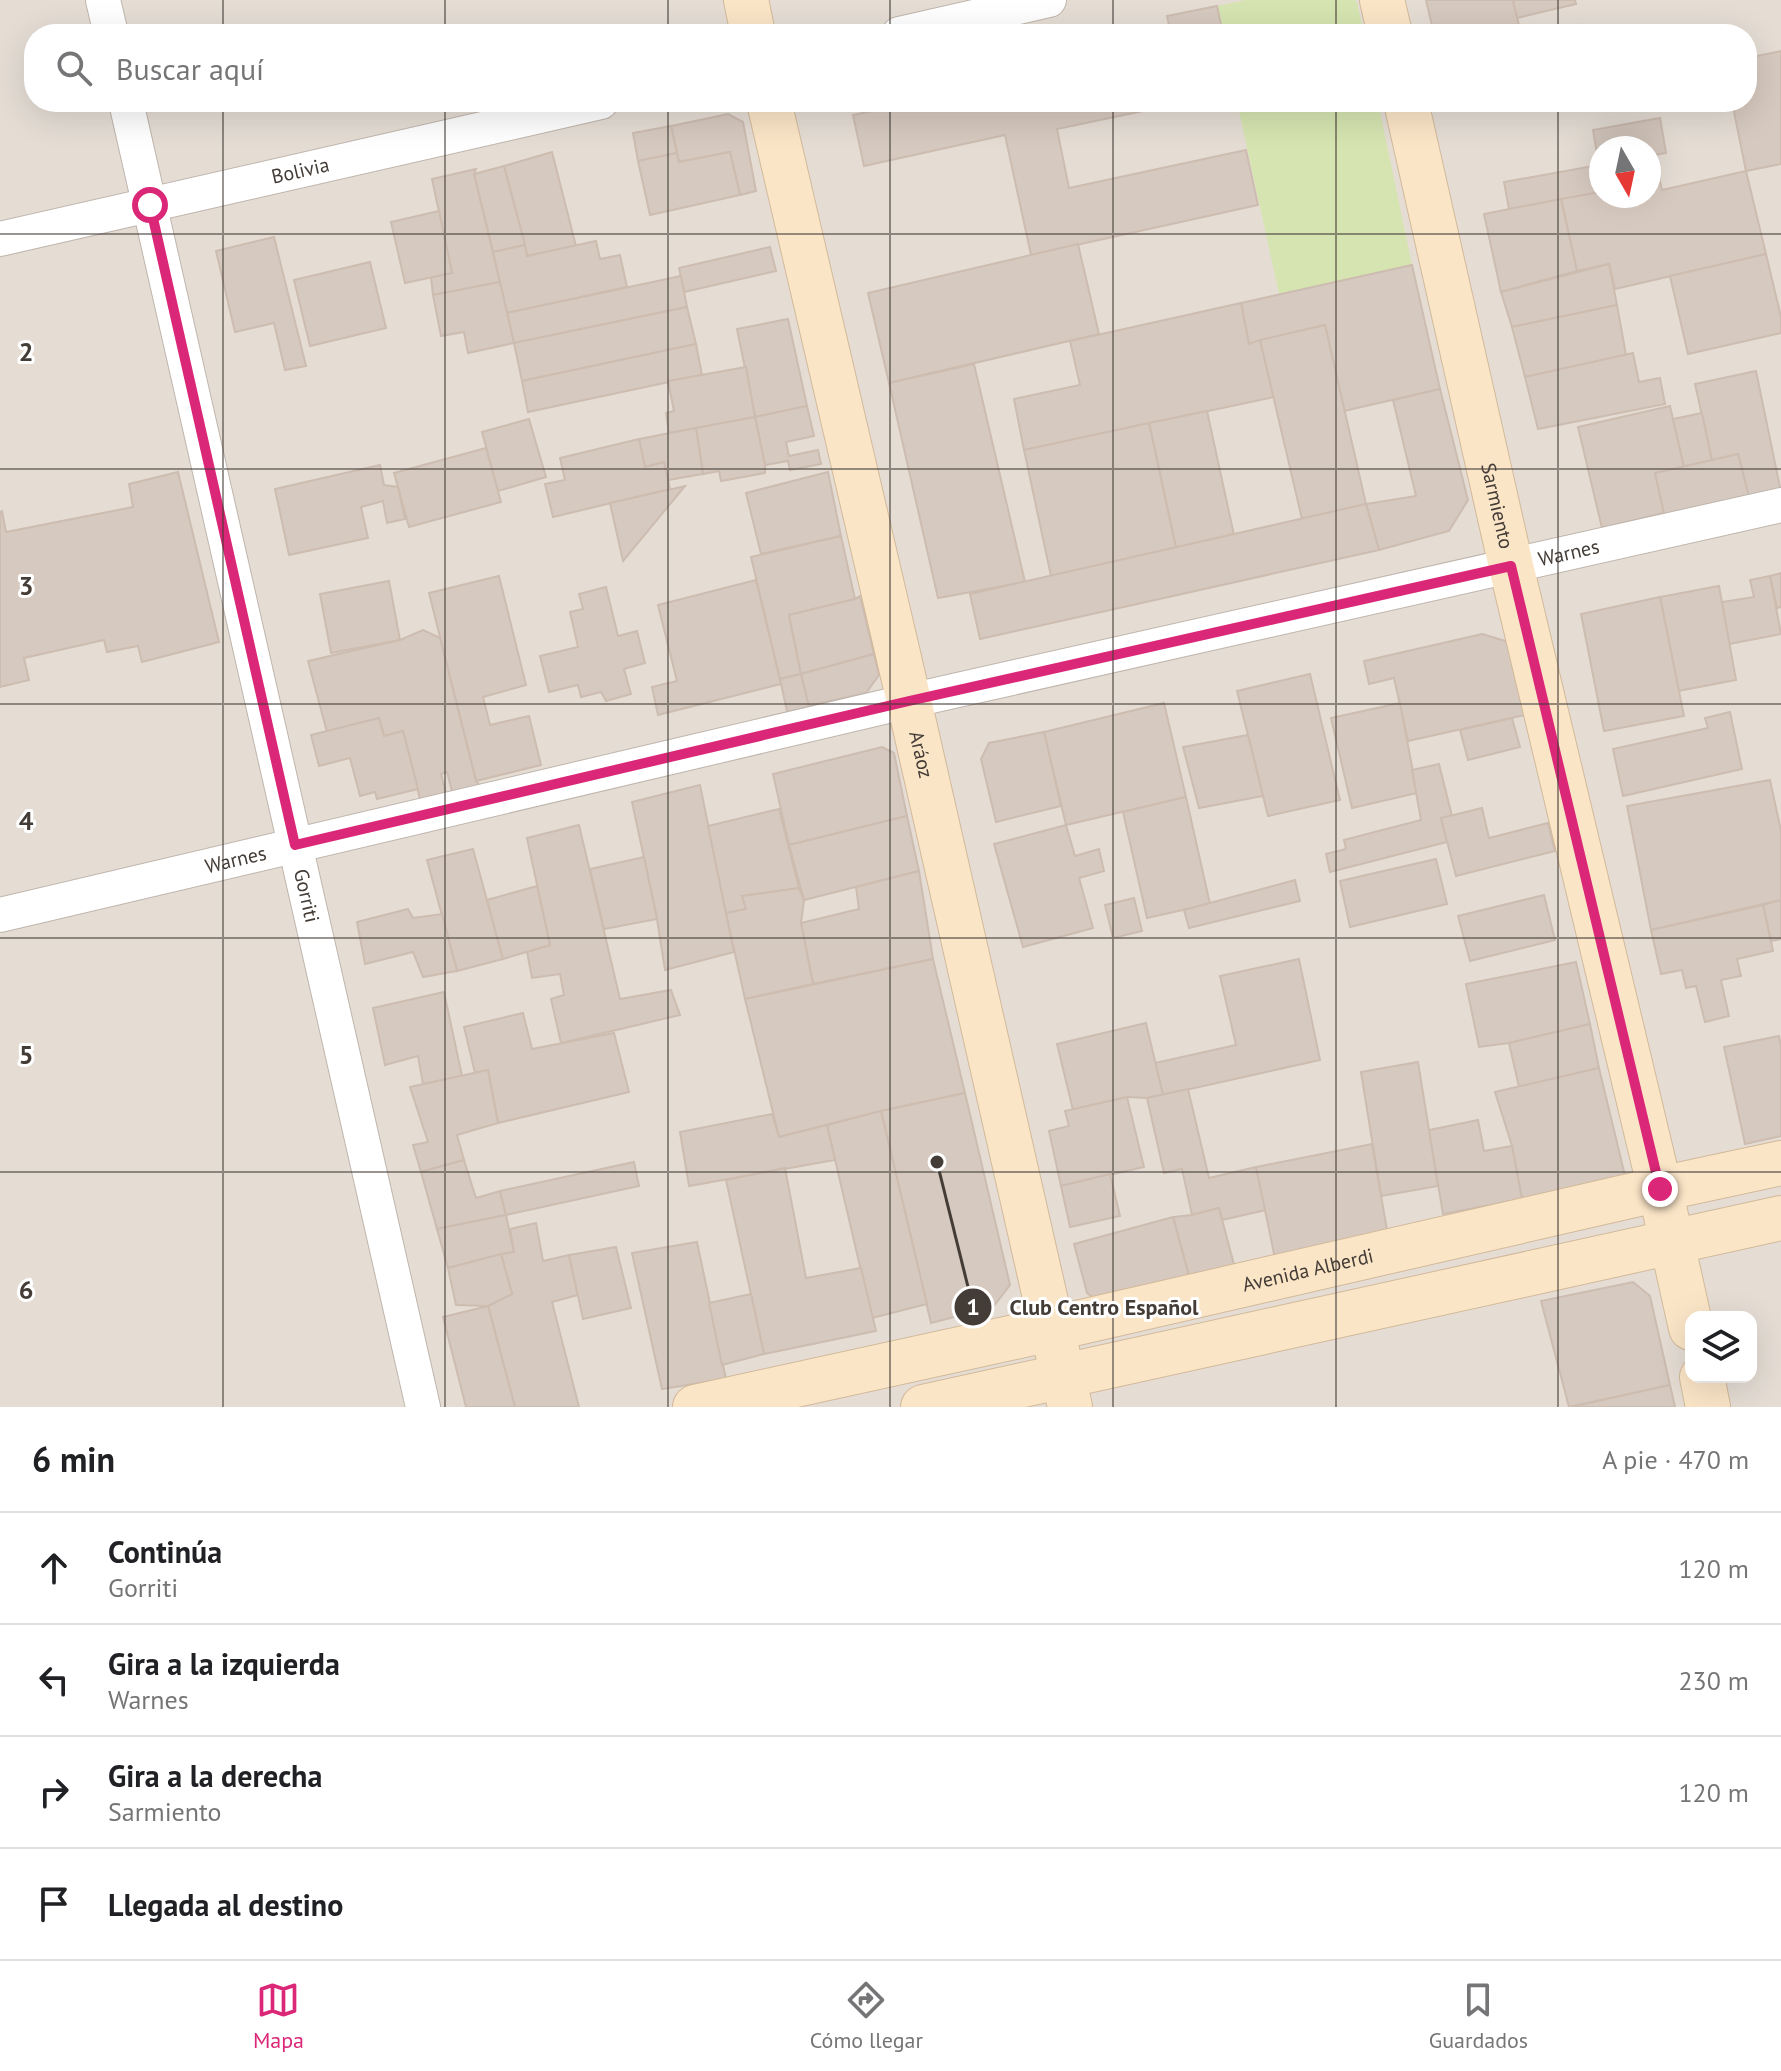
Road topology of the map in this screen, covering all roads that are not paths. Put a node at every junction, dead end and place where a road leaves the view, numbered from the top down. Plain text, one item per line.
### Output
1 (103, 0) edge
2 (746, 0) edge
3 (1049, 0) edge
4 (1382, 0) edge
5 (109, 24) edge
6 (751, 24) edge
7 (943, 24) edge
8 (1388, 24) edge
9 (128, 112) edge
10 (557, 112) edge
11 (771, 112) edge
12 (1408, 112) edge
13 (150, 205) junction
14 (0, 239) edge
15 (1781, 505) edge
16 (1511, 566) junction
17 (909, 701) junction
18 (295, 845) junction
19 (0, 915) edge
20 (1781, 1163) edge
21 (1660, 1189) junction
22 (1781, 1218) edge
23 (1672, 1242) junction
24 (1687, 1311) edge
25 (1051, 1329) junction
26 (1703, 1383) edge
27 (1066, 1392) edge
28 (423, 1407) edge
29 (695, 1407) edge
30 (923, 1407) edge
31 (1708, 1407) edge

1 - 5 street
2 - 6 street
3 - 7 street
4 - 8 street
9 - 13 street, Gorriti
10 - 13 street, Bolivia
11 - 17 street, Aráoz
12 - 16 street, Sarmiento
13 - 14 street, Bolivia
13 - 18 street, Gorriti
15 - 16 street, Warnes
16 - 17 street, Warnes
16 - 21 street, Sarmiento
17 - 18 street, Warnes
17 - 25 street, Aráoz
18 - 19 street, Warnes
18 - 28 street, Gorriti
20 - 21 street, Avenida Alberdi
21 - 23 street, Sarmiento
21 - 25 street, Avenida Alberdi
22 - 23 street
23 - 24 street, Sarmiento
23 - 27 street
25 - 27 street, Aráoz
25 - 29 street, Avenida Alberdi
26 - 31 street
27 - 30 street

